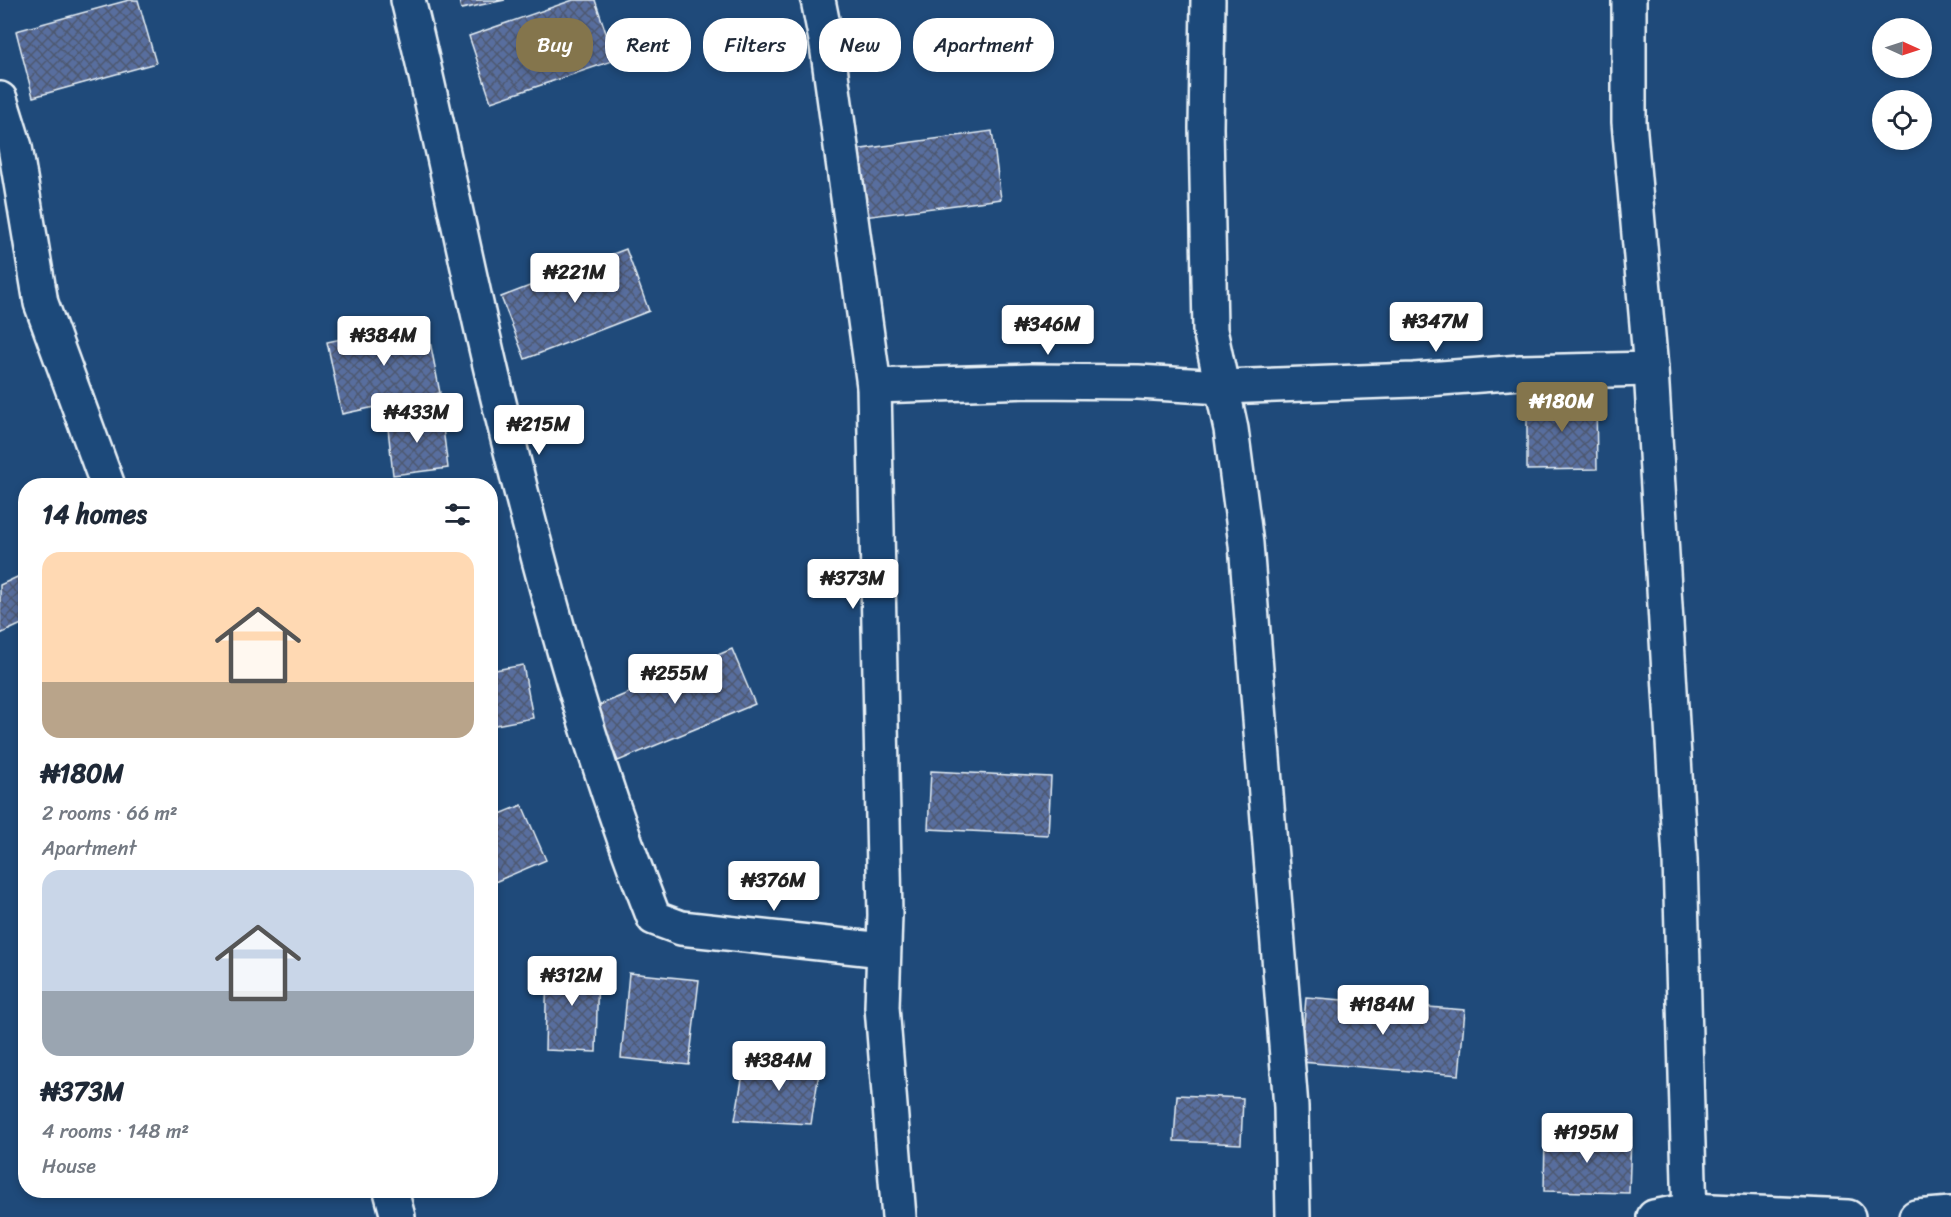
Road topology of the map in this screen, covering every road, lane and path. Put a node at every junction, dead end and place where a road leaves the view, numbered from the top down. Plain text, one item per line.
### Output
1 (408, 0) edge
2 (818, 0) edge
3 (1209, 0) edge
4 (1629, 0) edge
5 (0, 99) edge
6 (1651, 369) junction
7 (874, 386) junction
8 (1222, 387) junction
9 (105, 478) edge
10 (883, 950) junction
11 (393, 1198) edge
12 (1690, 1214) edge
13 (1951, 1214) edge
14 (398, 1217) edge
15 (899, 1217) edge
16 (1293, 1217) edge
17 (1654, 1217) edge
18 (1848, 1217) edge
19 (1916, 1217) edge

1 - 10 street
2 - 7 street
3 - 8 street
4 - 6 street
5 - 9 street
6 - 8 street
6 - 12 street
7 - 8 street
7 - 10 street
8 - 16 street
10 - 15 street
11 - 14 street
12 - 17 street
12 - 18 street
13 - 19 street

